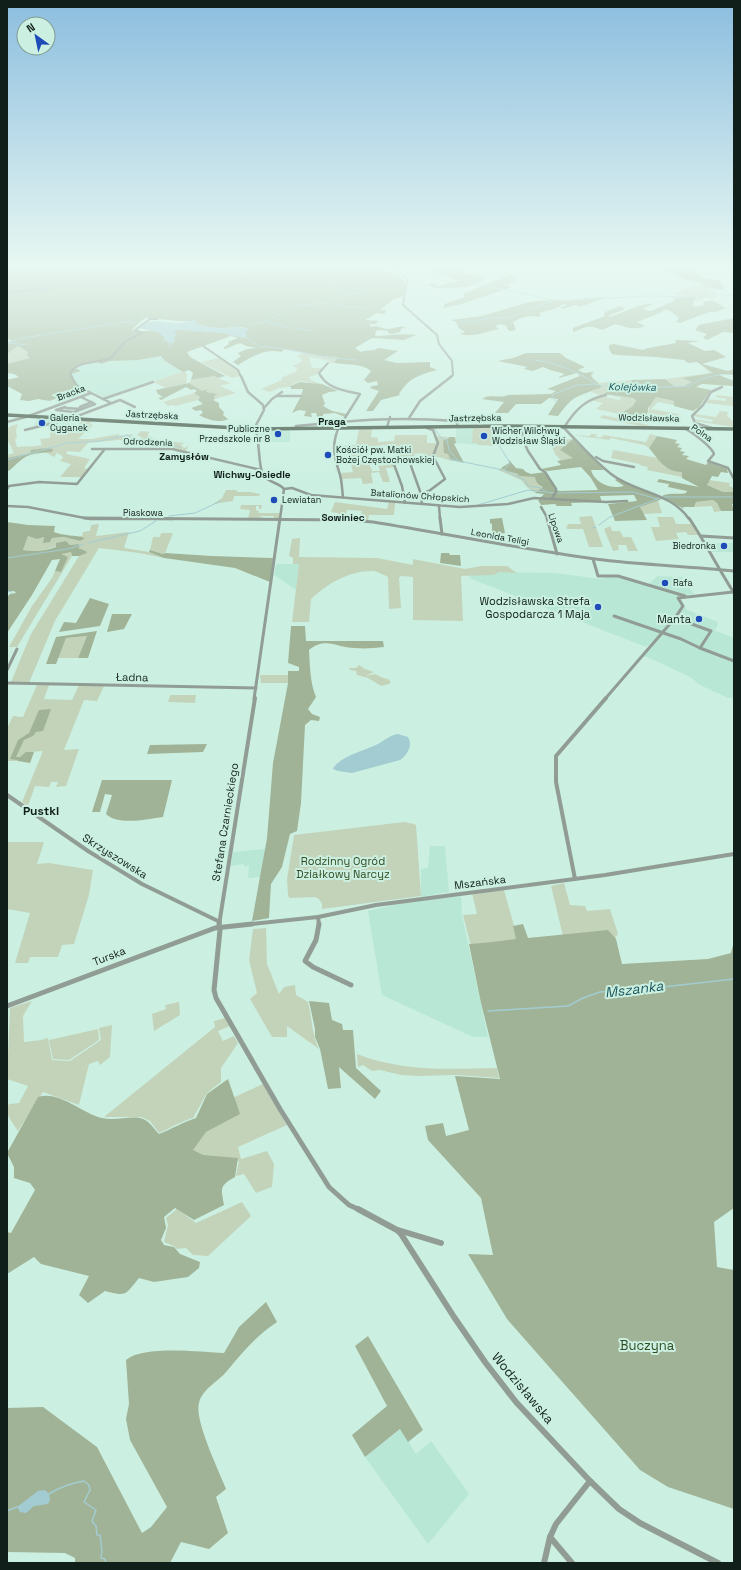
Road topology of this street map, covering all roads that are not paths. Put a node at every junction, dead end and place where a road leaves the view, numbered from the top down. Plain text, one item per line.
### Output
1 (133, 337) edge
2 (438, 337) edge
3 (203, 346) dead end
4 (328, 364) dead end
5 (153, 382) dead end
6 (722, 387) dead end
7 (282, 392) dead end
8 (91, 393) junction
9 (606, 395) dead end
10 (277, 396) junction
11 (300, 396) dead end
12 (81, 397) junction
13 (103, 399) junction
14 (111, 403) junction
15 (60, 405) junction
16 (65, 407) junction
17 (136, 408) dead end
18 (264, 408) junction
19 (80, 409) junction
20 (62, 412) junction
21 (7, 414) edge
22 (29, 416) junction
23 (390, 417) junction
24 (72, 418) junction
25 (409, 418) junction
26 (7, 422) edge
27 (57, 422) dead end
28 (342, 422) junction
29 (457, 426) junction
30 (523, 426) junction
31 (388, 427) junction
32 (422, 427) junction
33 (565, 427) junction
34 (295, 428) junction
35 (338, 428) junction
36 (684, 428) junction
37 (712, 428) junction
38 (255, 429) junction
39 (734, 429) edge
40 (25, 430) dead end
41 (92, 449) dead end
42 (104, 450) junction
43 (592, 456) junction
44 (392, 459) dead end
45 (411, 466) dead end
46 (634, 467) dead end
47 (261, 470) junction
48 (734, 479) edge
49 (7, 489) edge
50 (284, 489) junction
51 (421, 494) junction
52 (344, 497) junction
53 (552, 498) junction
54 (627, 501) dead end
55 (405, 503) junction
56 (422, 504) junction
57 (7, 506) edge
58 (438, 506) junction
59 (541, 507) dead end
60 (280, 520) junction
61 (442, 534) junction
62 (701, 536) junction
63 (734, 538) edge
64 (557, 554) junction
65 (593, 559) junction
66 (719, 570) junction
67 (734, 571) edge
68 (734, 593) edge
69 (686, 596) junction
70 (614, 616) dead end
71 (675, 618) junction
72 (662, 632) junction
73 (700, 648) junction
74 (17, 649) dead end
75 (734, 661) edge
76 (7, 670) edge
77 (7, 683) edge
78 (256, 688) junction
79 (7, 795) edge
80 (734, 854) edge
81 (575, 879) junction
82 (318, 917) junction
83 (220, 924) junction
84 (228, 926) joint
85 (351, 985) dead end
86 (7, 1006) edge
87 (340, 1198) joint
88 (397, 1230) junction
89 (441, 1243) dead end
90 (590, 1481) junction
91 (550, 1537) junction
92 (544, 1563) edge
93 (572, 1563) edge
94 (718, 1563) edge

1 - 8 street, Bracka
2 - 25 street
3 - 18 street
4 - 28 street
5 - 13 street
6 - 37 street
7 - 10 street
8 - 12 street, Bracka
8 - 13 street
9 - 33 street
10 - 11 street
10 - 18 street
12 - 15 street, Bracka
12 - 19 street
13 - 14 street
14 - 17 street
14 - 24 street
15 - 16 street
15 - 22 street, Bracka
16 - 19 street
16 - 20 street
16 - 20 street
18 - 38 street
19 - 20 street
21 - 22 main road, Jastrzębska
22 - 24 main road, Jastrzębska
22 - 26 street, Bracka
23 - 25 street, Jastrzębska
23 - 28 street, Jastrzębska
23 - 31 street
24 - 38 main road, Jastrzębska
25 - 29 street, Jastrzębska
27 - 40 street
28 - 34 street, Jastrzębska
28 - 35 street
29 - 30 main road, Jastrzębska
29 - 32 main road, Jastrzębska
30 - 33 main road, Jastrzębska
30 - 53 street
31 - 32 main road, Jastrzębska
31 - 35 main road, Jastrzębska
32 - 51 street
33 - 36 main road, Wodzisławska
33 - 43 street
34 - 35 main road, Jastrzębska
34 - 38 main road, Jastrzębska
35 - 52 street
36 - 37 main road, Wodzisławska
36 - 48 street, Polna
37 - 39 main road, Wodzisławska
38 - 47 street
41 - 42 street, Odrodzenia
42 - 47 street, Odrodzenia
42 - 49 street
43 - 46 street
43 - 62 street
44 - 55 street
45 - 51 street
47 - 50 street
50 - 52 street, Batalionów Chłopskich
50 - 60 street, Stefana Czarnieckiego
51 - 56 street
52 - 55 street, Batalionów Chłopskich
53 - 54 street, Batalionów Chłopskich
53 - 58 street, Batalionów Chłopskich
55 - 56 street, Batalionów Chłopskich
56 - 58 street, Batalionów Chłopskich
57 - 60 street, Piaskowa
58 - 61 street
59 - 64 street, Lipowa
60 - 61 street, Leonida Teligi
60 - 78 street, Stefana Czarnieckiego
61 - 64 street, Leonida Teligi
62 - 63 street
62 - 66 street
64 - 65 street, Leonida Teligi
65 - 66 street, Leonida Teligi
65 - 69 street
66 - 67 street, Leonida Teligi
66 - 68 street
68 - 69 street
69 - 71 street
70 - 72 street
71 - 72 street
71 - 73 street
72 - 73 street
72 - 81 street
73 - 75 street
74 - 76 street
77 - 78 street, Ładna
78 - 83 street, Stefana Czarnieckiego
79 - 83 street, Skrzyszowska
80 - 81 street, Mszańska
81 - 82 street, Mszańska
82 - 84 street, Mszańska
82 - 85 street
83 - 84 street, Turska
83 - 86 street, Turska
83 - 87 street, Stefana Czarnieckiego
87 - 88 street, Wodzisławska
88 - 89 street
88 - 90 street, Wodzisławska
90 - 91 street
90 - 94 street, Wodzisławska
91 - 92 street
91 - 93 street

